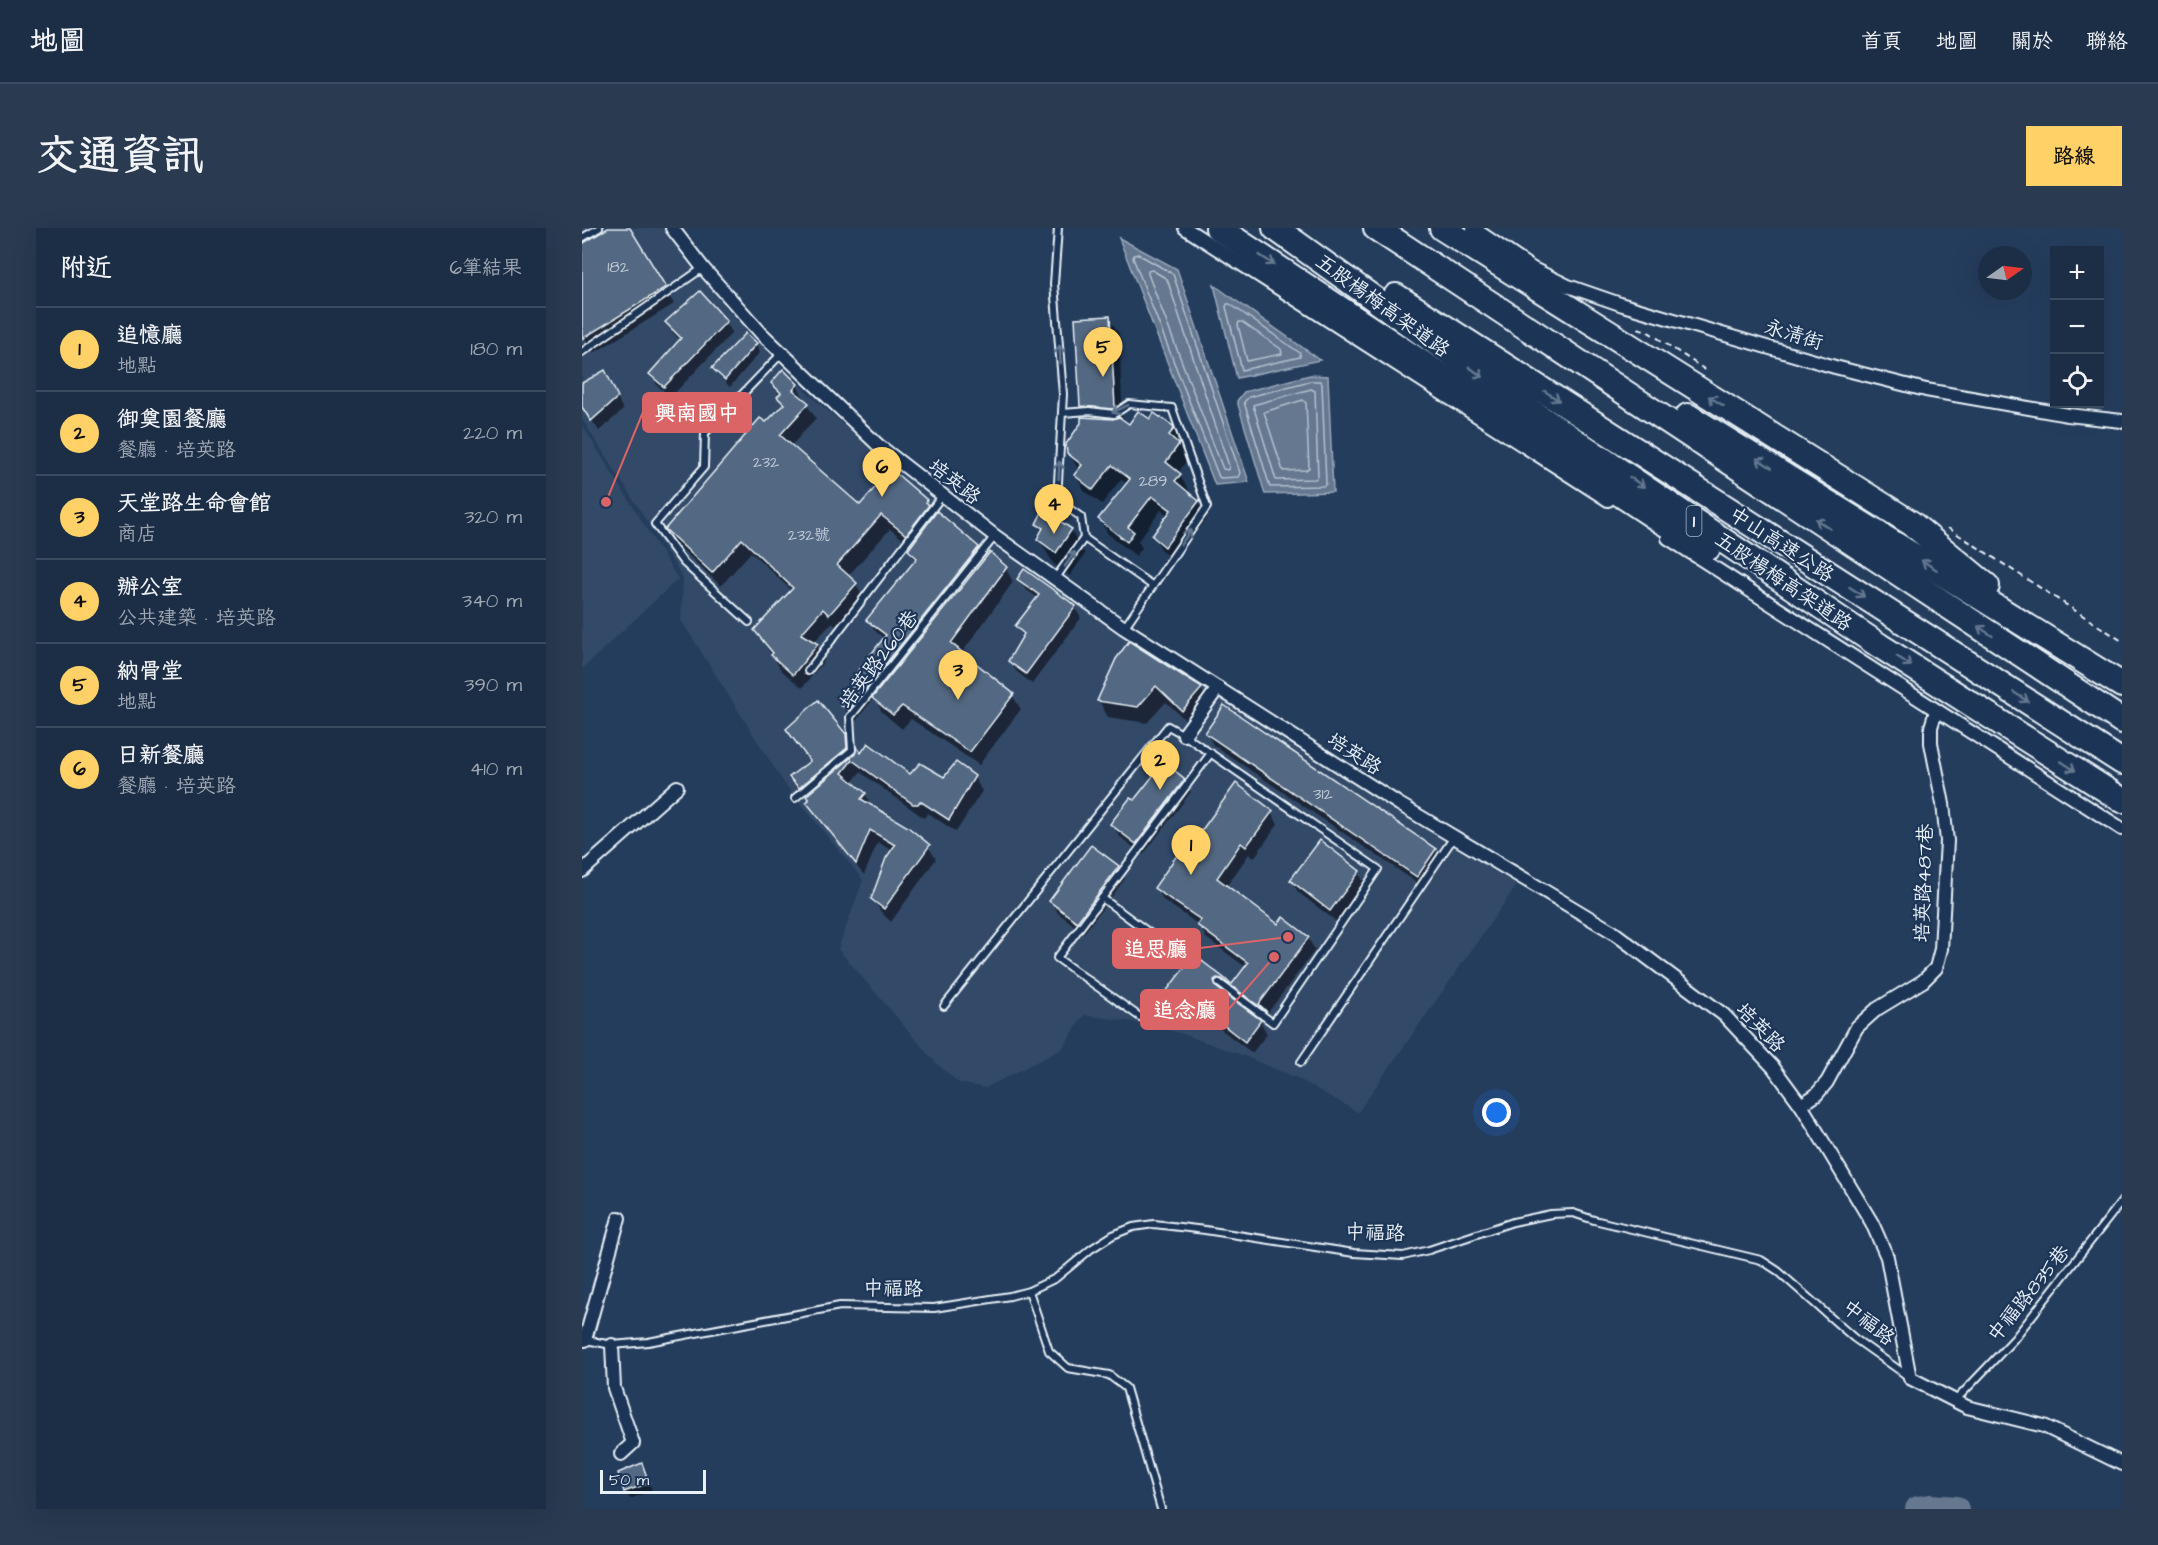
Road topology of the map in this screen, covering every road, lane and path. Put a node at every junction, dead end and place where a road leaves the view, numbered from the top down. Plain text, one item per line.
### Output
1 (599, 228) edge
2 (672, 228) edge
3 (1058, 228) edge
4 (1185, 228) edge
5 (1218, 228) edge
6 (1275, 228) edge
7 (1290, 228) edge
8 (1376, 228) edge
9 (1386, 228) edge
10 (1442, 228) edge
11 (1473, 228) edge
12 (582, 238) edge
13 (703, 268) junction
14 (582, 352) edge
15 (782, 353) junction
16 (1062, 412) junction
17 (2122, 421) edge
18 (942, 496) junction
19 (995, 536) junction
20 (1084, 538) junction
21 (1055, 580) junction
22 (1153, 586) junction
23 (749, 622) dead end
24 (1124, 628) junction
25 (2053, 642) junction
26 (1880, 646) junction
27 (808, 671) dead end
28 (2122, 685) edge
29 (1218, 688) junction
30 (1936, 711) junction
31 (2122, 721) edge
32 (1184, 735) junction
33 (1211, 753) junction
34 (2122, 762) edge
35 (676, 787) dead end
36 (795, 798) dead end
37 (2122, 800) edge
38 (2122, 829) edge
39 (1454, 837) junction
40 (582, 871) edge
41 (1102, 898) junction
42 (1159, 940) dead end
43 (1219, 983) dead end
44 (945, 1006) dead end
45 (1140, 1017) dead end
46 (1300, 1062) dead end
47 (1801, 1105) junction
48 (2122, 1201) edge
49 (619, 1218) dead end
50 (1029, 1291) junction
51 (583, 1340) edge
52 (612, 1345) junction
53 (1911, 1378) junction
54 (1955, 1401) junction
55 (621, 1454) dead end
56 (2122, 1464) edge
57 (1161, 1509) edge

1 - 12 lane
2 - 13 street, 培英路
16 -> 3 lane
4 - 30 street
5 -> 26 highway
6 -> 26 highway, 五股楊梅高架道路 / 1
7 -> 34 highway, 中山高速公路 / 1
31 -> 8 highway, 中山高速公路
25 -> 9 highway
25 -> 10 highway
11 - 17 street, 永清街
13 - 14 lane
13 - 15 street, 培英路
15 - 18 street, 培英路
15 - 23 lane
20 -> 16 lane
22 -> 16 lane
18 - 19 street, 培英路
18 - 27 lane
19 - 21 street, 培英路
19 - 36 lane, 培英路260巷
21 -> 20 lane
20 - 22 lane
21 - 24 street, 培英路
22 - 24 lane
24 - 29 street, 培英路
25 - 28 highway
26 -> 37 highway, 五股楊梅高架道路 / 1
29 - 32 street
29 - 39 street, 培英路
30 - 38 street
30 - 47 street, 培英路487巷
32 - 33 lane
32 - 44 lane
33 - 41 lane
33 - 43 lane
35 - 40 street
39 - 46 lane
39 - 47 street, 培英路
41 - 42 lane
41 - 45 lane
47 - 53 street, 培英路
48 - 54 lane, 中福路835巷
49 - 51 street
50 - 52 lane, 中福路
50 - 53 lane, 中福路
50 - 57 lane
51 - 52 lane, 中福路
52 - 55 street
53 - 54 street, 中福路
54 - 56 street, 中福路

